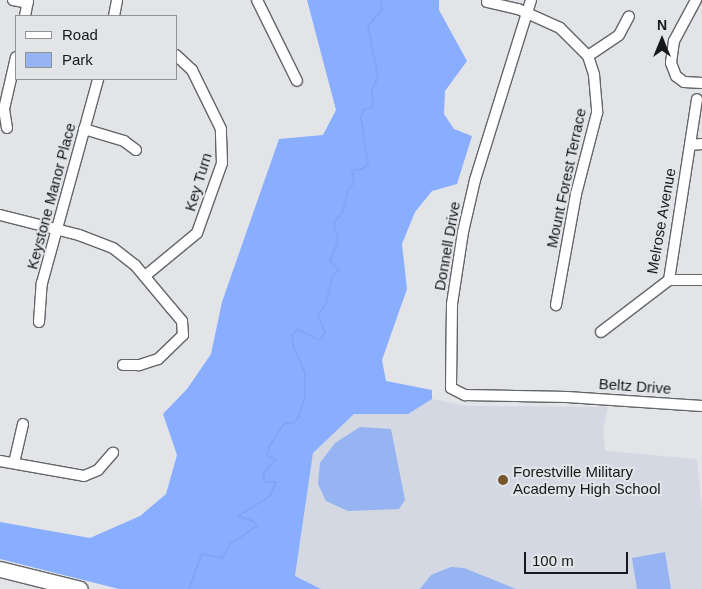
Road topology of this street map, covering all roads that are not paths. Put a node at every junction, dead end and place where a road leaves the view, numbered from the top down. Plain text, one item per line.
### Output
1 (13, 0) edge
2 (118, 0) edge
3 (257, 0) edge
4 (531, 0) edge
5 (696, 0) edge
6 (28, 1) edge
7 (487, 2) dead end
8 (528, 12) junction
9 (25, 15) edge
10 (114, 15) edge
11 (629, 16) dead end
12 (588, 56) junction
13 (178, 57) edge
14 (15, 61) edge
15 (98, 80) edge
16 (297, 81) dead end
17 (702, 83) edge
18 (697, 99) dead end
19 (7, 128) dead end
20 (84, 129) junction
21 (690, 144) junction
22 (702, 144) edge
23 (136, 150) dead end
24 (0, 215) edge
25 (59, 231) junction
26 (145, 276) junction
27 (669, 280) junction
28 (702, 280) edge
29 (556, 305) dead end
30 (39, 322) dead end
31 (601, 332) dead end
32 (123, 365) dead end
33 (567, 397) joint
34 (702, 406) edge
35 (23, 424) dead end
36 (113, 453) dead end
37 (0, 461) edge
38 (14, 463) junction
39 (0, 569) edge
40 (80, 589) edge

1 - 6 street
2 - 10 street
3 - 16 street
4 - 8 street, Donnell Drive
5 - 17 street
6 - 9 street
7 - 8 street, Mount Forest Terrace
8 - 12 street, Mount Forest Terrace
8 - 33 street, Donnell Drive
11 - 12 street
12 - 29 street, Mount Forest Terrace
13 - 26 street, Key Turn
14 - 19 street
15 - 20 street, Keystone Manor Place
18 - 21 street, Melrose Avenue
20 - 23 street
20 - 25 street, Keystone Manor Place
21 - 22 street
21 - 27 street, Melrose Avenue
24 - 25 street
25 - 26 street
25 - 30 street, Keystone Manor Place
26 - 32 street
27 - 28 street
27 - 31 street, Melrose Avenue
33 - 34 street, Beltz Drive
35 - 38 street
36 - 38 street
37 - 38 street
39 - 40 highway

